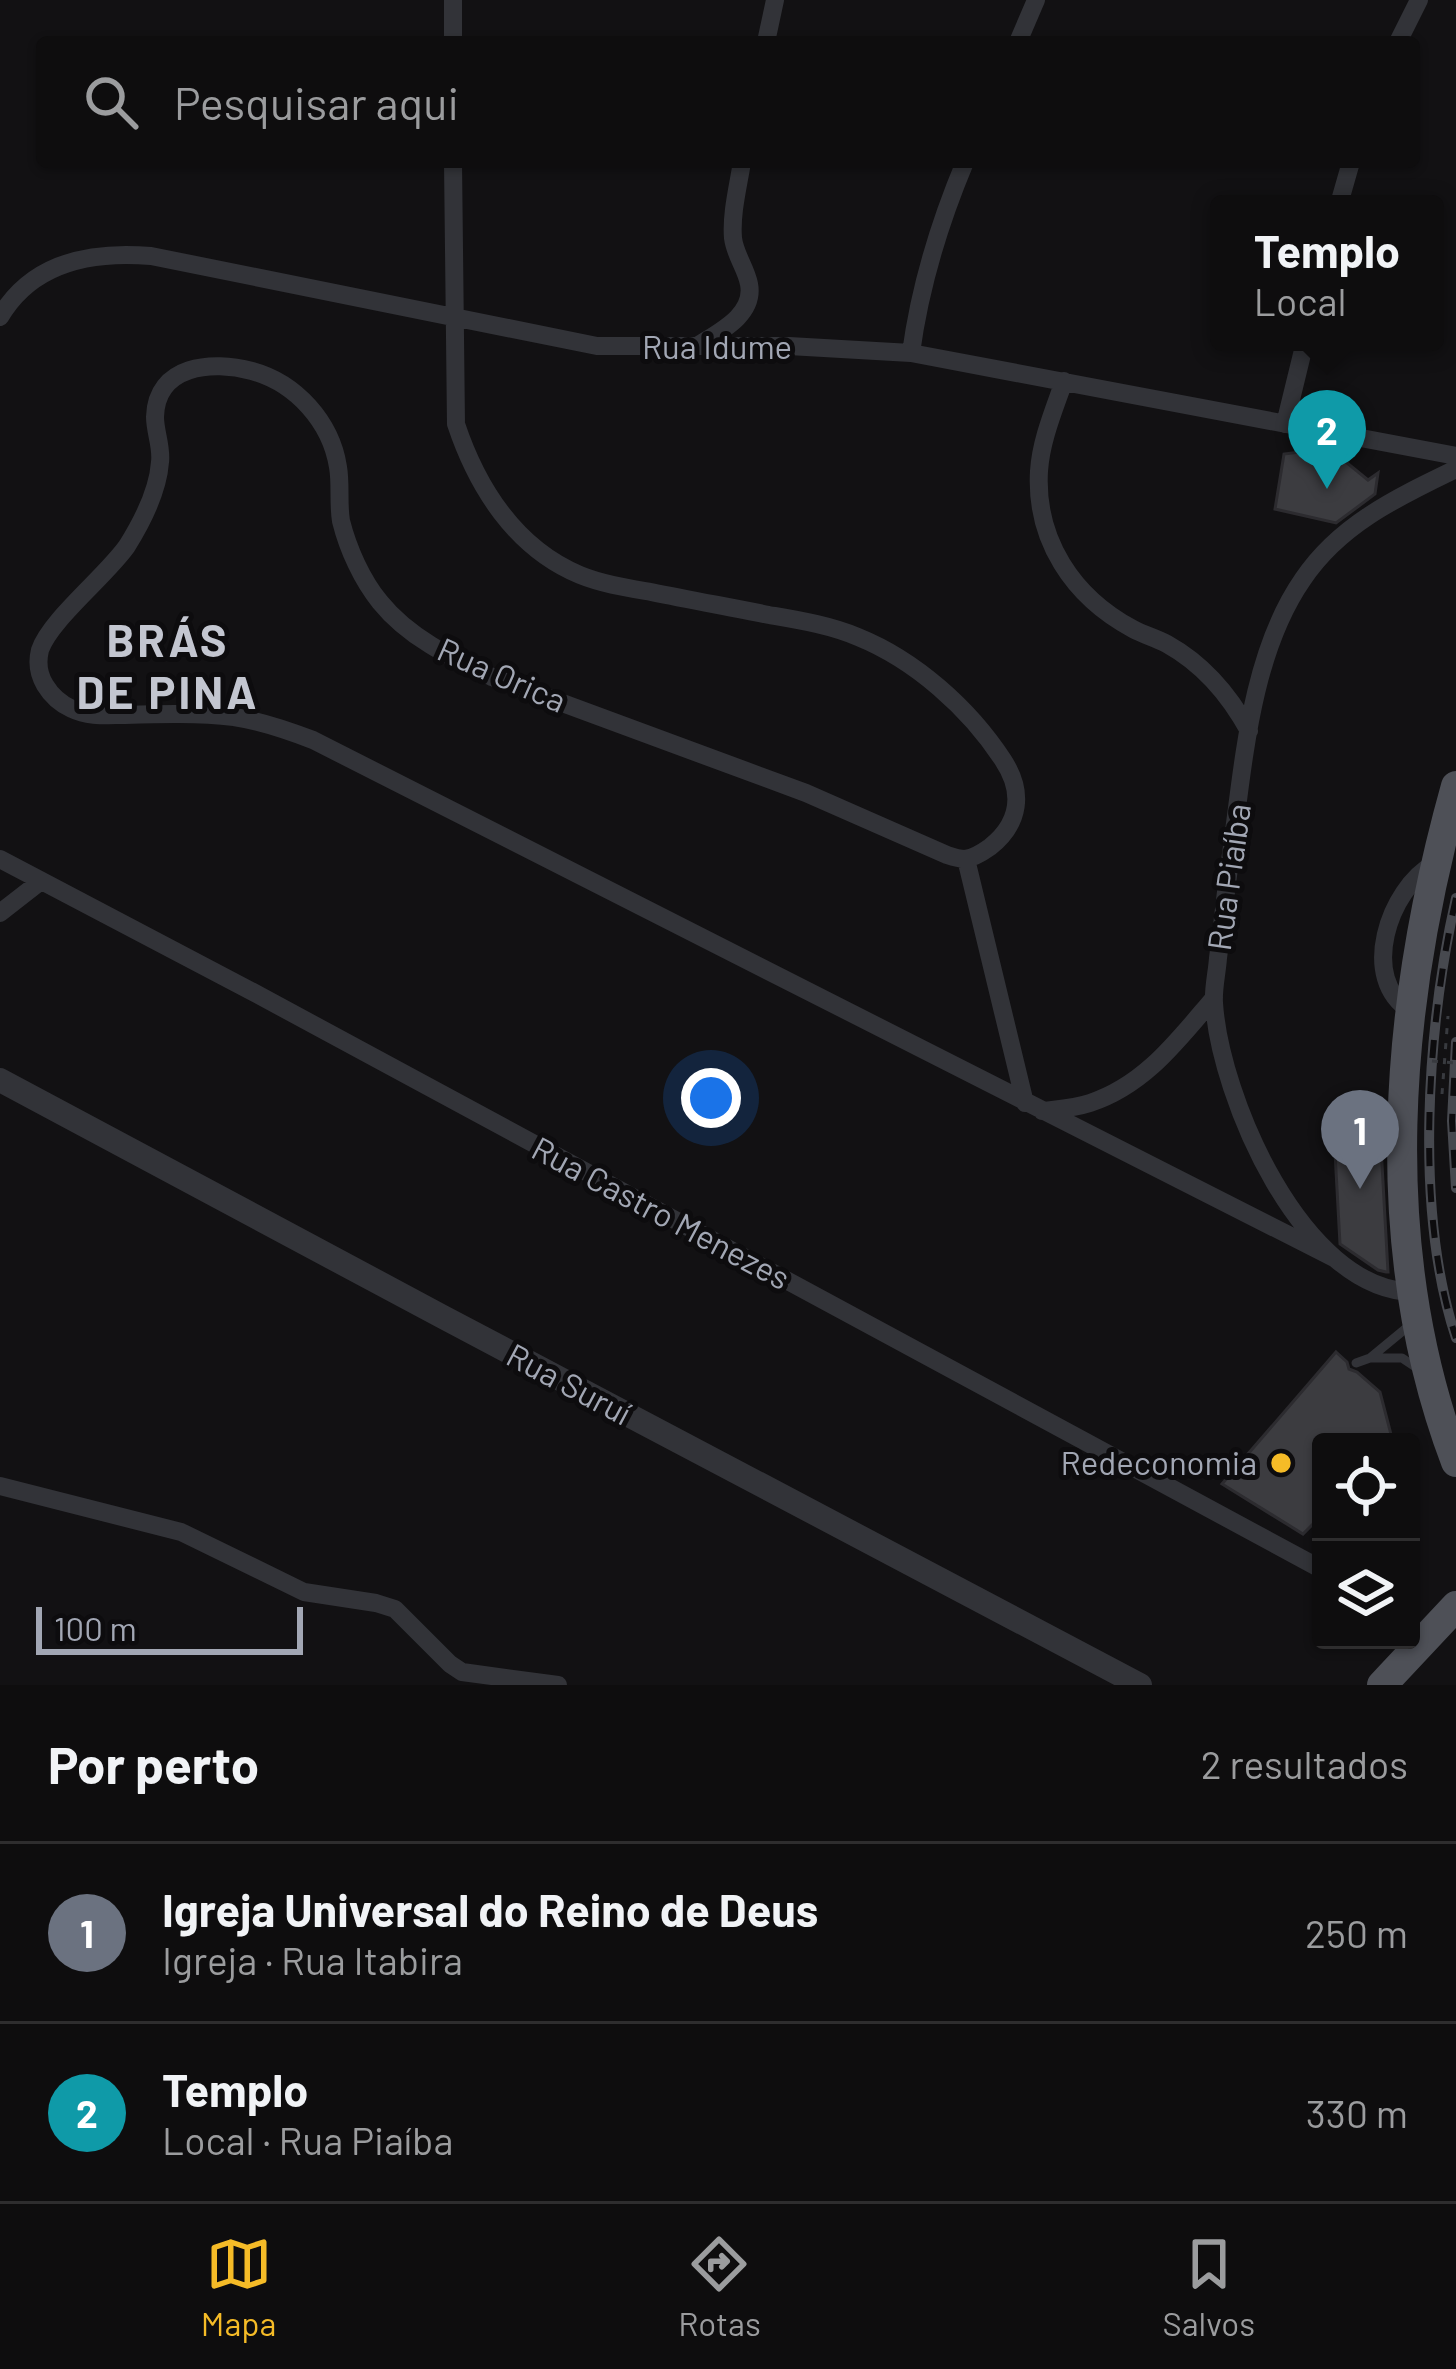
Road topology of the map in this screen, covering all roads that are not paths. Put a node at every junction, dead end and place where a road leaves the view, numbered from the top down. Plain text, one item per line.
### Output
1 (453, 0) edge
2 (776, 0) edge
3 (1036, 0) edge
4 (1418, 0) edge
5 (453, 36) edge
6 (767, 36) edge
7 (1021, 36) edge
8 (1400, 36) edge
9 (453, 168) edge
10 (741, 168) edge
11 (962, 168) edge
12 (2, 310) edge
13 (454, 318) junction
14 (697, 346) junction
15 (1302, 351) edge
16 (910, 353) junction
17 (1064, 381) junction
18 (1285, 424) junction
19 (1456, 456) edge
20 (1456, 469) edge
21 (1249, 731) junction
22 (1456, 786) edge
23 (0, 859) edge
24 (967, 859) junction
25 (40, 881) junction
26 (0, 913) edge
27 (1214, 998) junction
28 (0, 1079) edge
29 (1034, 1107) junction
30 (1334, 1258) junction
31 (1414, 1305) junction
32 (1370, 1358) junction
33 (1356, 1363) dead end
34 (1428, 1376) junction
35 (1456, 1462) edge
36 (0, 1486) edge
37 (1312, 1564) edge
38 (1456, 1606) edge
39 (1421, 1624) edge
40 (557, 1685) edge
41 (1140, 1685) edge
42 (1382, 1685) edge

1 - 5 street
2 - 6 street
3 - 7 street
4 - 8 street
9 - 13 street
10 - 14 street
11 - 16 street
12 - 13 street, Rua Idume
13 - 14 street, Rua Idume
13 - 24 street
14 - 16 street, Rua Idume
15 - 18 street
16 - 17 street, Rua Idume
17 - 18 street, Rua Idume
17 - 21 street
18 - 19 street, Rua Idume
20 - 21 street, Rua Piaíba
21 - 27 street, Rua Piaíba
22 - 31 main road
23 - 25 street, Rua Castro Menezes
24 - 29 street
24 - 29 street, Rua Orica
25 - 26 street
25 - 37 street, Rua Castro Menezes
27 - 29 street
27 - 30 street, Rua Piaíba
28 - 41 street, Rua Suruí
29 - 30 street, Rua Orica
30 - 31 street, Rua Piaíba
31 - 32 lane
31 - 34 main road
32 - 33 lane
32 - 34 lane
34 - 35 main road
36 - 40 street
38 - 39 main road
39 - 42 main road

